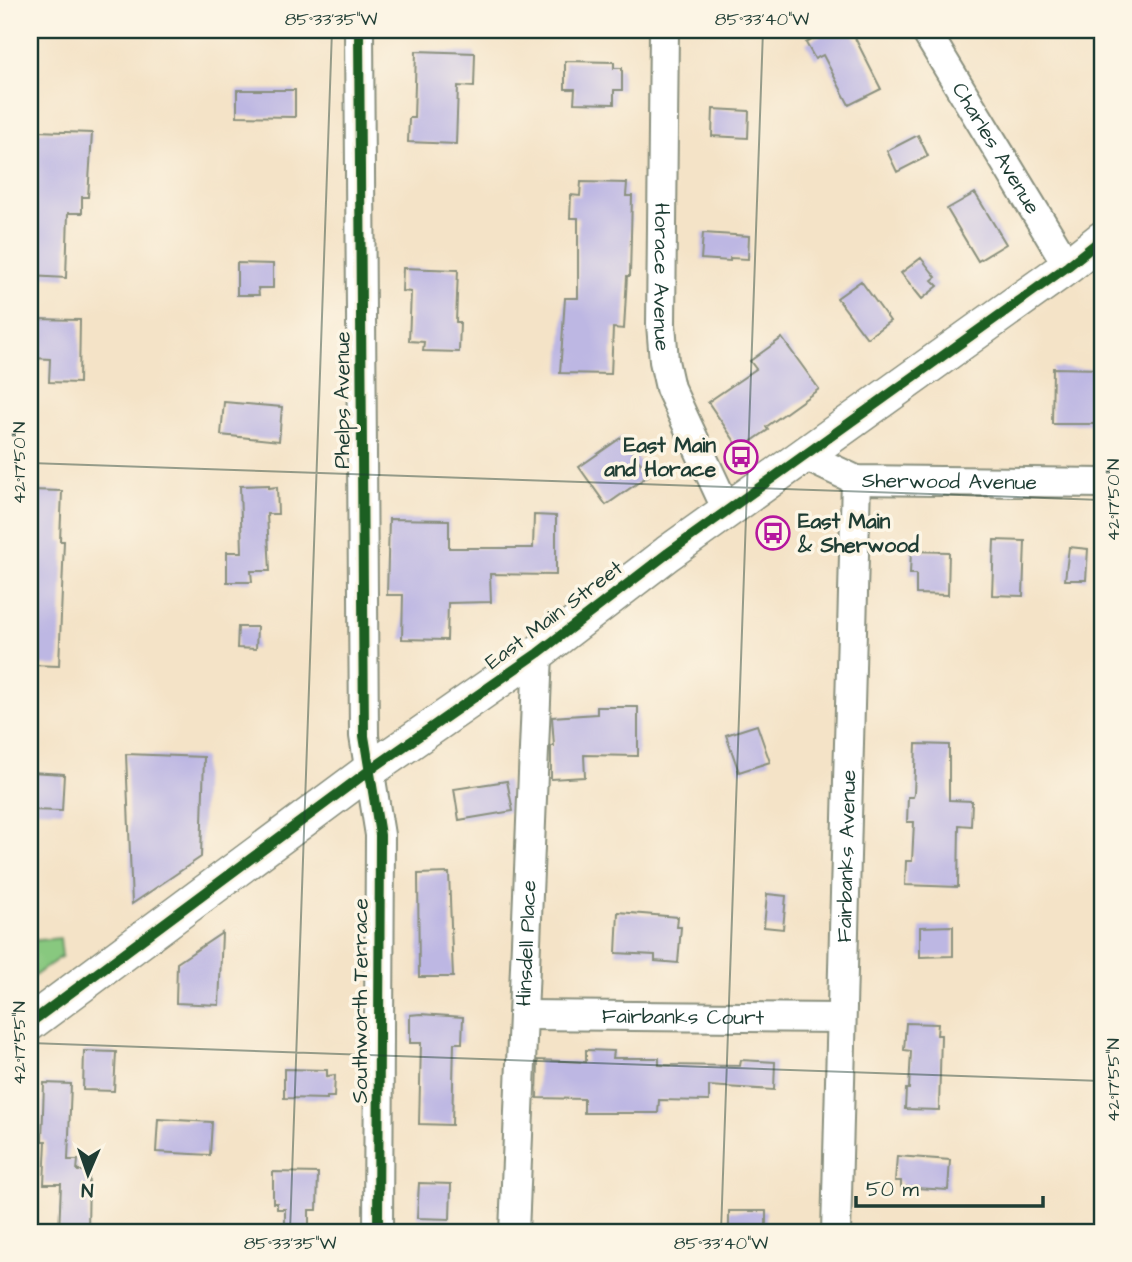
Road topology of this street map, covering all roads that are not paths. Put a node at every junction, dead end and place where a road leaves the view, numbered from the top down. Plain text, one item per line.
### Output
1 (359, 30) edge
2 (664, 30) edge
3 (925, 30) edge
4 (1102, 239) edge
5 (1068, 266) junction
6 (803, 455) junction
7 (856, 480) junction
8 (1102, 483) edge
9 (727, 510) junction
10 (538, 653) junction
11 (370, 770) junction
12 (524, 1015) junction
13 (841, 1017) junction
14 (30, 1023) edge
15 (378, 1232) edge
16 (514, 1232) edge
17 (836, 1232) edge

1 - 11 street, Phelps Avenue
2 - 9 street, Horace Avenue
3 - 5 street, Charles Avenue
4 - 5 street, East Main Street
5 - 6 street, East Main Street
6 - 7 street, Sherwood Avenue
6 - 9 street, East Main Street
7 - 8 street, Sherwood Avenue
7 - 13 street, Fairbanks Avenue
9 - 10 street, East Main Street
10 - 11 street, East Main Street
10 - 12 street, Hinsdell Place
11 - 14 street, East Main Street
11 - 15 street, Southworth Terrace
12 - 13 street, Fairbanks Court
12 - 16 street, Hinsdell Place
13 - 17 street, Fairbanks Avenue

